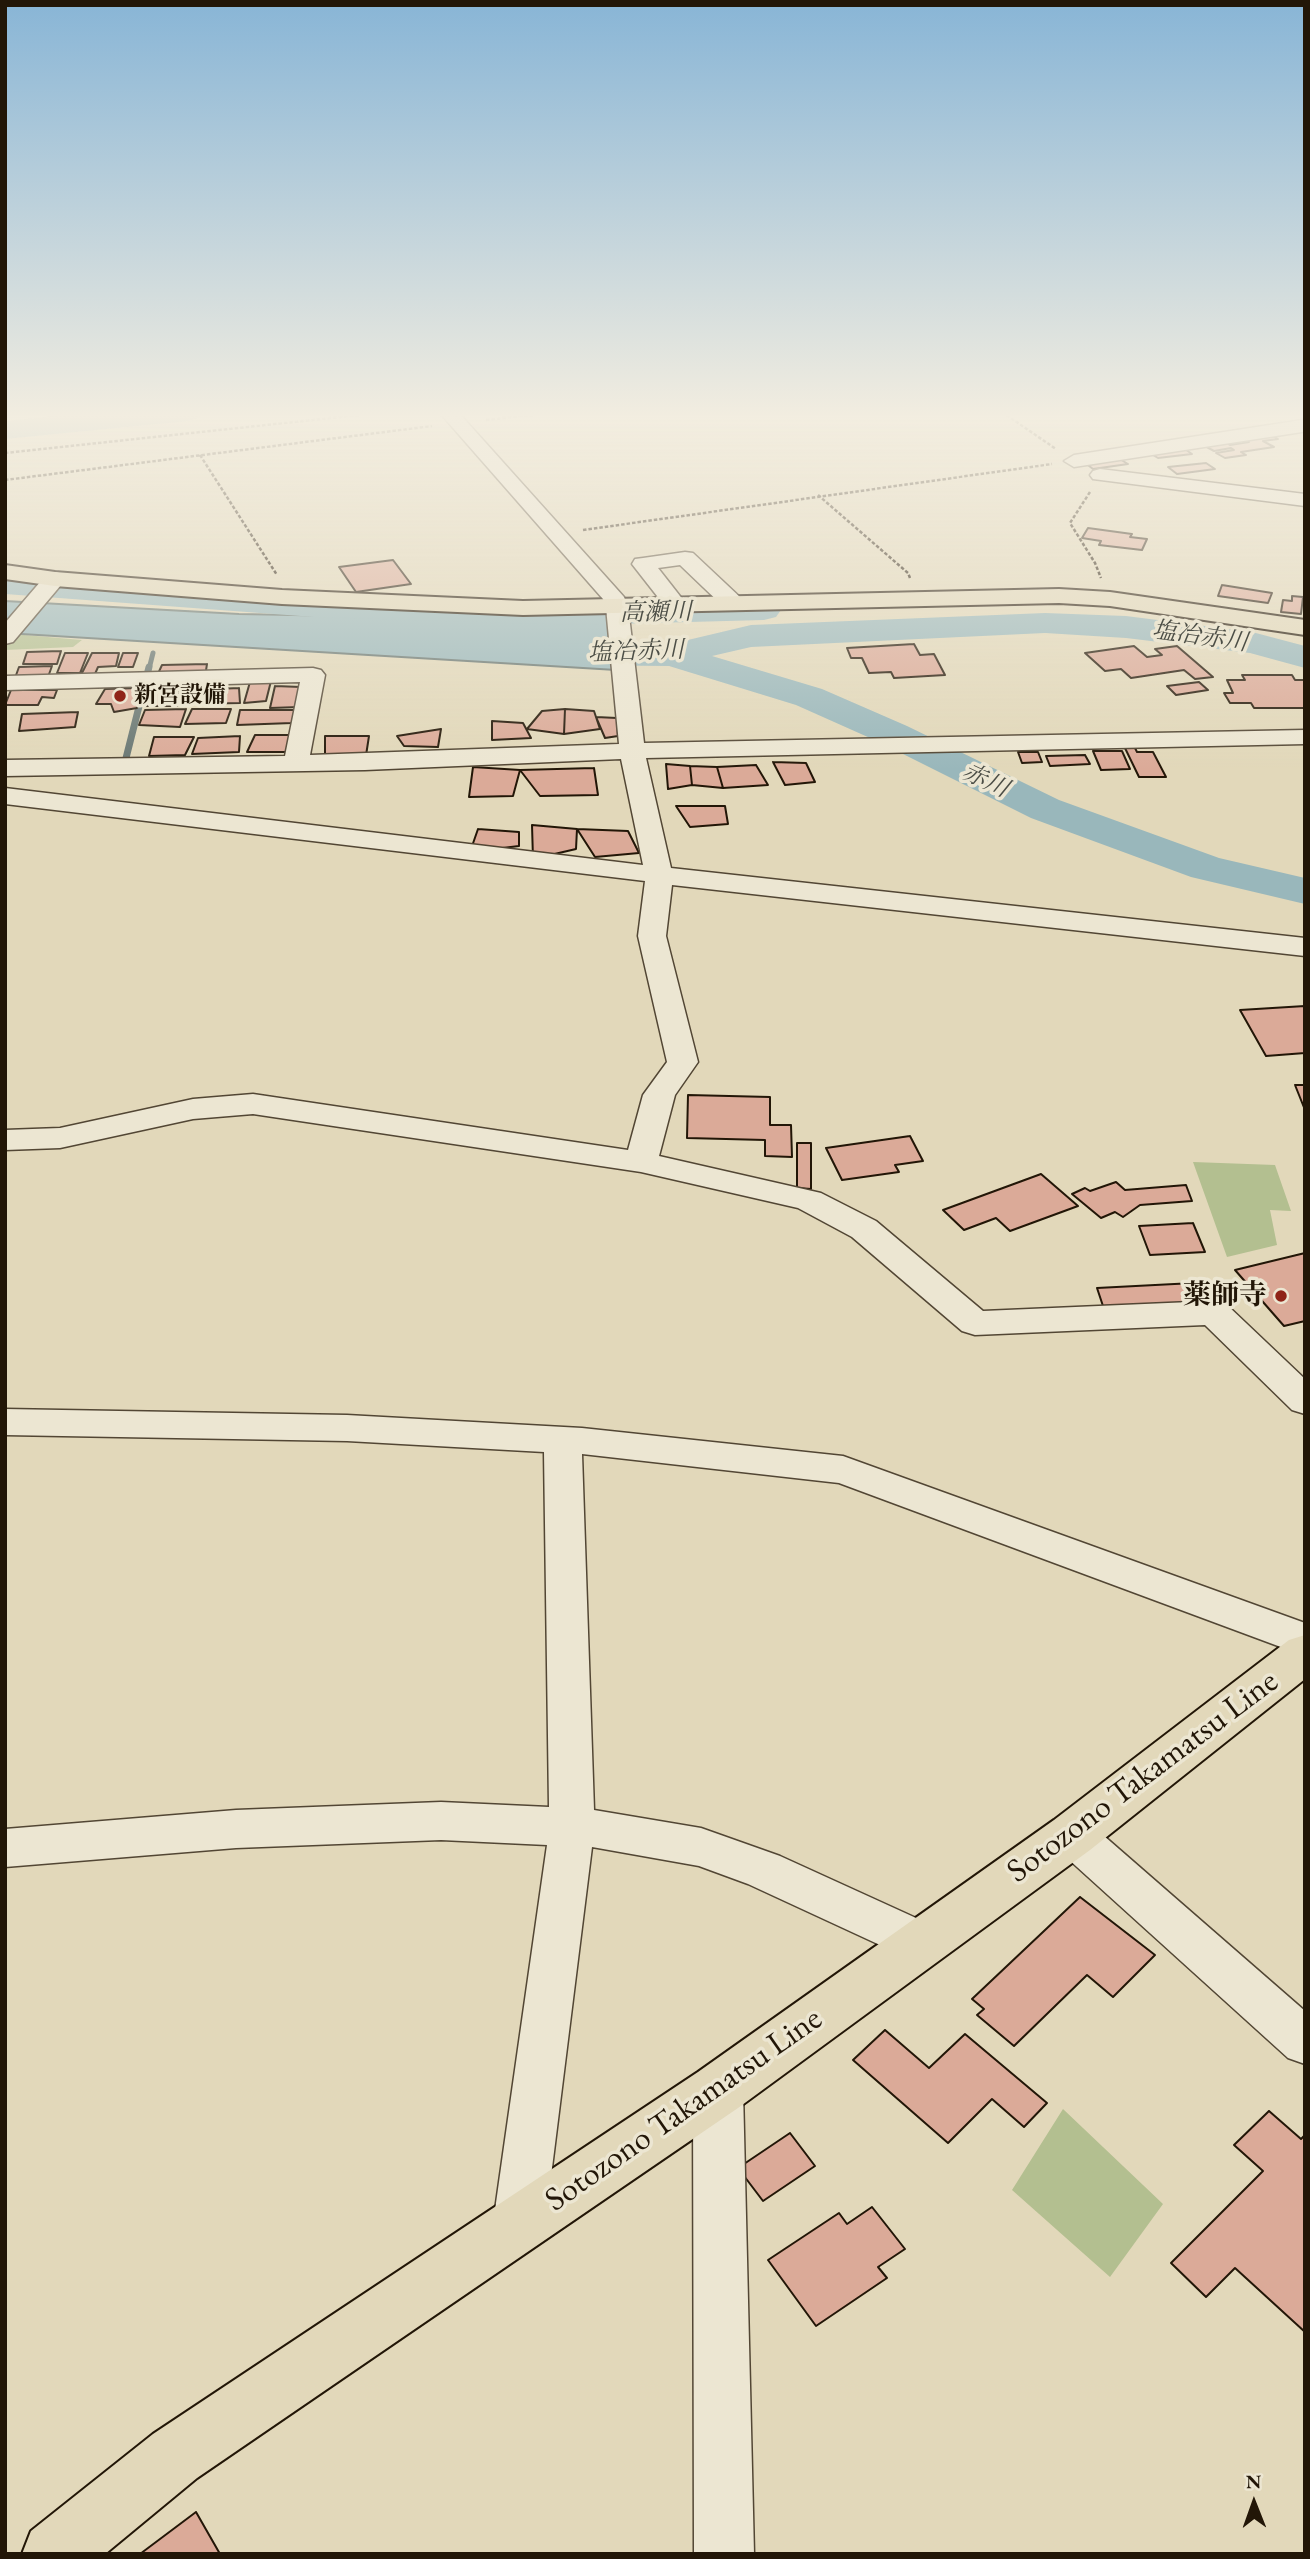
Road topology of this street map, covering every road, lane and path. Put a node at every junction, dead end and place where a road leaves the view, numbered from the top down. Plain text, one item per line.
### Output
1 (249, 531) edge
2 (552, 531) edge
3 (571, 531) edge
4 (860, 531) edge
5 (1075, 531) edge
6 (554, 534) junction
7 (5, 572) edge
8 (47, 587) junction
9 (282, 597) junction
10 (917, 598) junction
11 (1110, 599) junction
12 (734, 604) junction
13 (677, 605) junction
14 (617, 607) junction
15 (1305, 628) edge
16 (6, 636) edge
17 (5, 683) edge
18 (1305, 737) edge
19 (632, 751) junction
20 (296, 763) junction
21 (5, 768) edge
22 (5, 796) edge
23 (659, 874) junction
24 (1305, 947) edge
25 (5, 1140) edge
26 (641, 1162) junction
27 (1305, 1401) edge
28 (5, 1422) edge
29 (563, 1440) junction
30 (1305, 1640) edge
31 (1305, 1653) edge
32 (572, 1827) junction
33 (1072, 1835) junction
34 (5, 1848) edge
35 (920, 1943) junction
36 (1305, 2042) edge
37 (718, 2090) junction
38 (519, 2224) junction
39 (54, 2554) edge
40 (724, 2554) edge

1 - 9 path
2 - 6 street
3 - 6 path
4 - 10 path
5 - 11 path
6 - 14 street
7 - 8 main road
8 - 9 main road
8 - 16 street
9 - 14 main road
10 - 11 main road
10 - 12 main road
11 - 15 main road
12 - 13 main road
12 - 13 street
13 - 14 main road
14 - 19 street
17 - 20 street
18 - 19 street
19 - 20 street
19 - 23 street
20 - 21 street
22 - 23 street
23 - 24 street
23 - 26 street
25 - 26 street
26 - 27 street
28 - 29 street
29 - 30 street
29 - 32 street
31 - 33 main road, Sotozono Takamatsu Line
32 - 34 street
32 - 35 street
32 - 38 street
33 - 35 main road, Sotozono Takamatsu Line
33 - 36 street
35 - 37 main road, Sotozono Takamatsu Line
37 - 38 main road, Sotozono Takamatsu Line
37 - 40 street
38 - 39 main road, Sotozono Takamatsu Line

